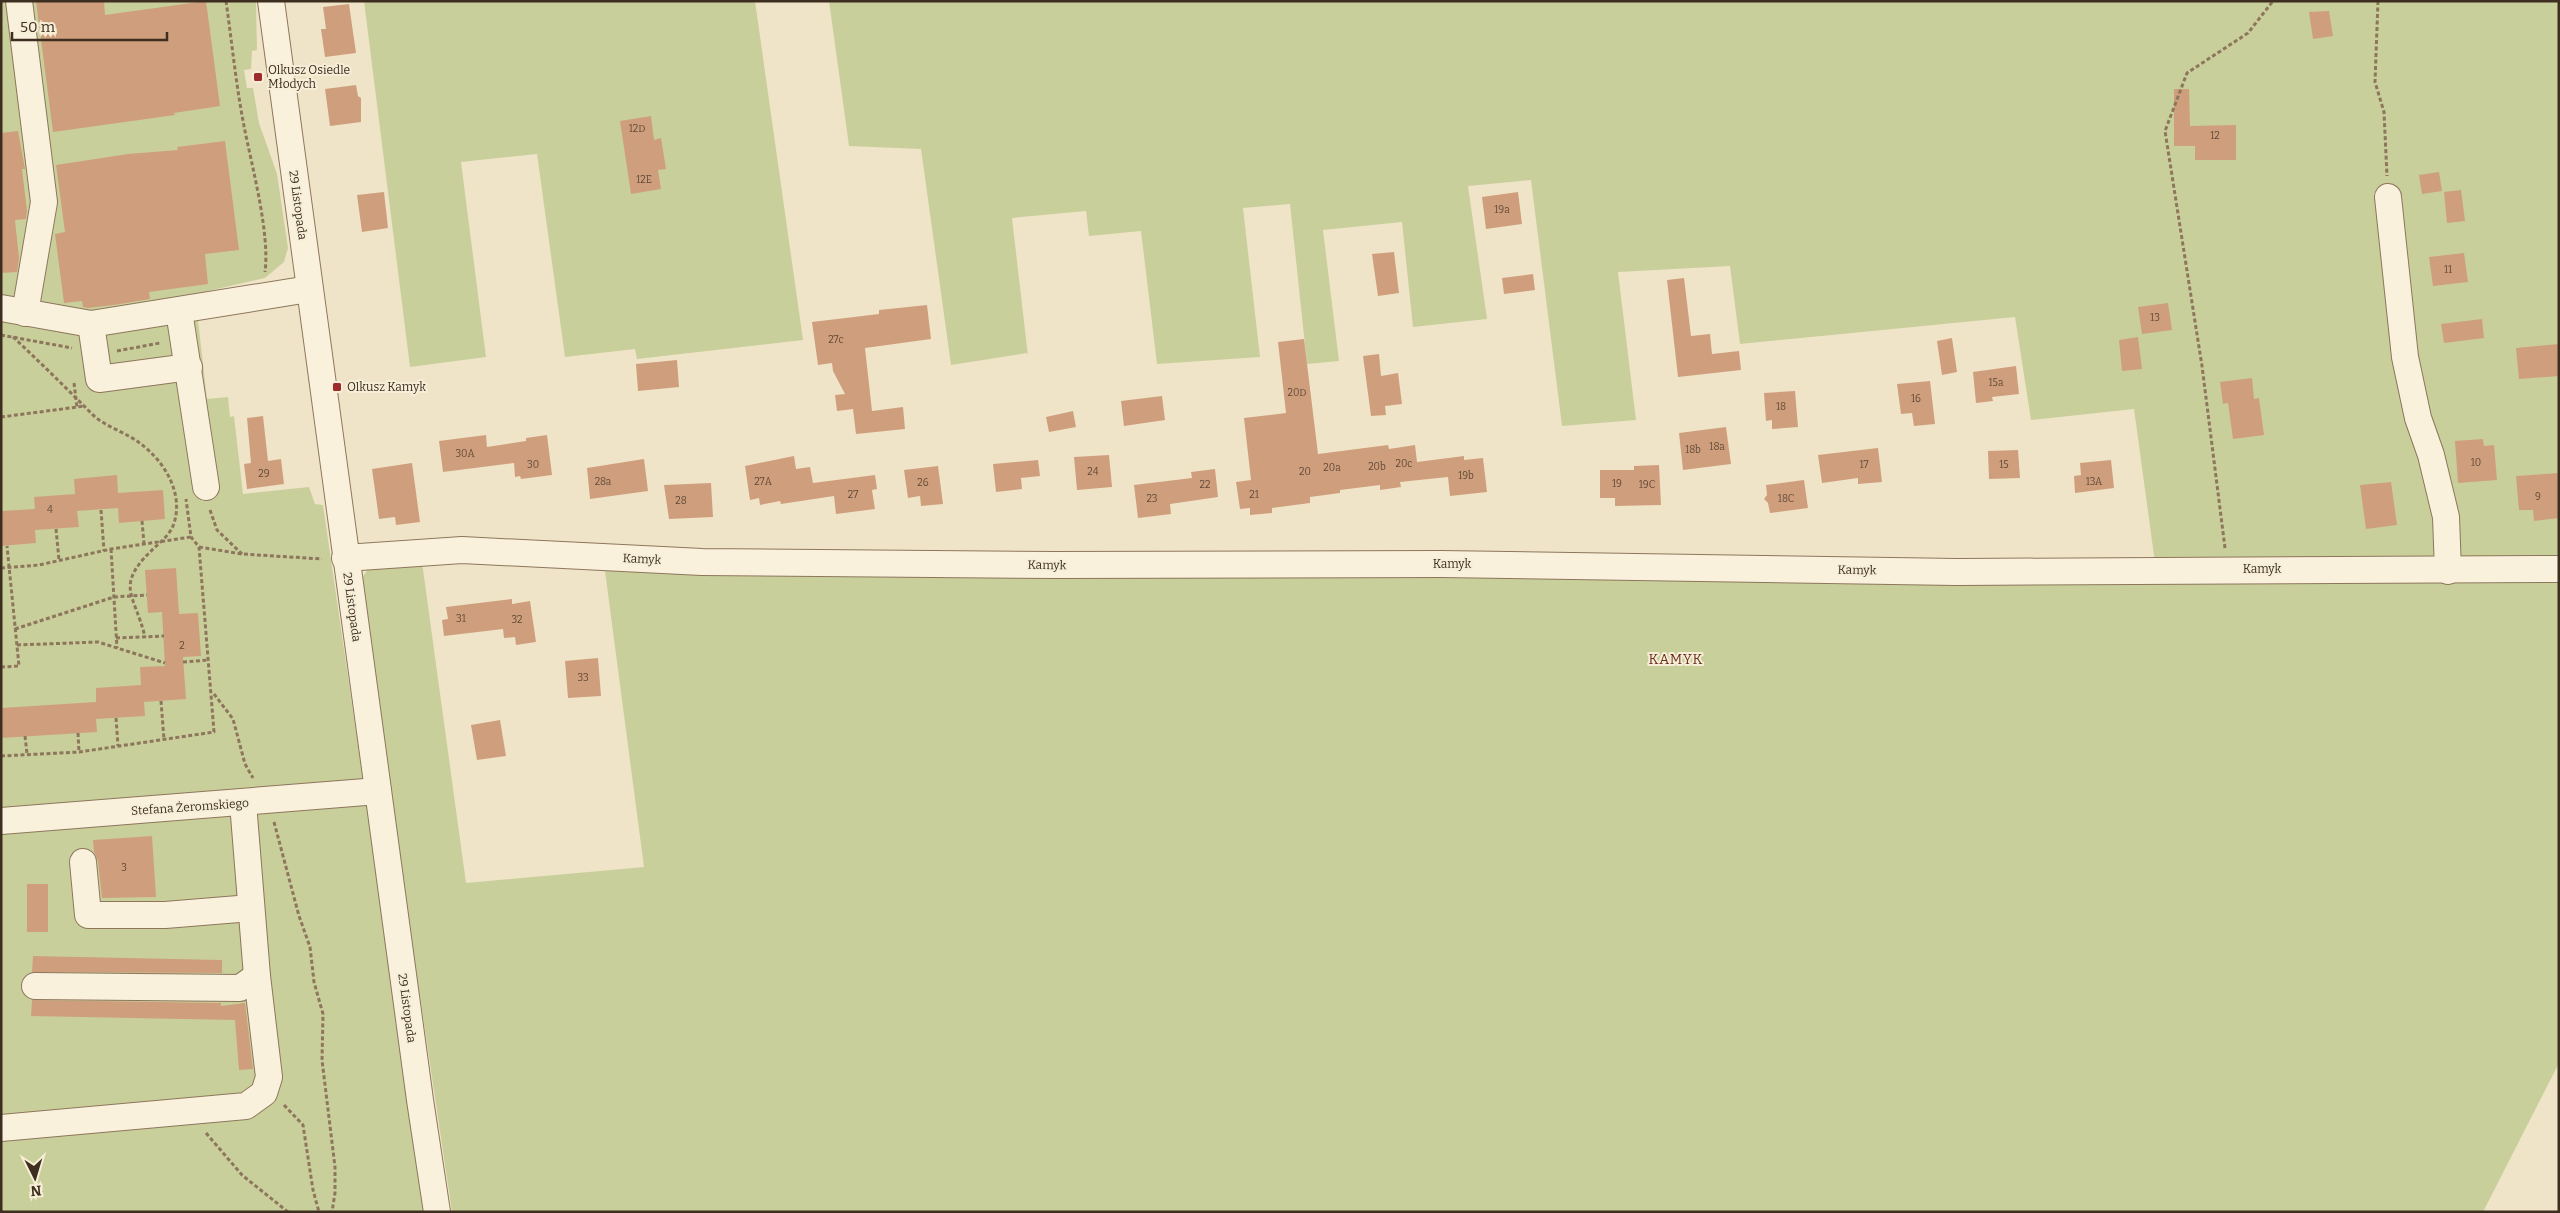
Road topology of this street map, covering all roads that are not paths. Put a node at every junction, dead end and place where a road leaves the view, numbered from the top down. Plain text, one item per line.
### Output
1 (19, 1) edge
2 (271, 1) edge
3 (2388, 197) road end
4 (309, 289) junction
5 (13, 310) edge
6 (181, 320) junction
7 (91, 324) junction
8 (189, 367) junction
9 (195, 489) road end
10 (346, 558) junction
11 (2559, 569) edge
12 (2448, 571) junction
13 (378, 791) junction
14 (254, 802) junction
15 (1, 821) edge
16 (83, 862) dead end
17 (252, 908) junction
18 (257, 976) junction
19 (35, 986) dead end
20 (1, 1128) edge
21 (438, 1212) edge

1 - 5 street
2 - 4 street, 29 Listopada
3 - 12 street
4 - 6 street
4 - 10 street, 29 Listopada
5 - 7 street
6 - 7 street
6 - 8 street
7 - 8 street
8 - 9 street
10 - 12 street, Kamyk
10 - 13 street, 29 Listopada
11 - 12 street, Kamyk
13 - 14 street, Stefana Żeromskiego
13 - 21 street, 29 Listopada
14 - 15 street, Stefana Żeromskiego
14 - 17 street
16 - 17 street
17 - 18 street
18 - 19 street
18 - 20 street

